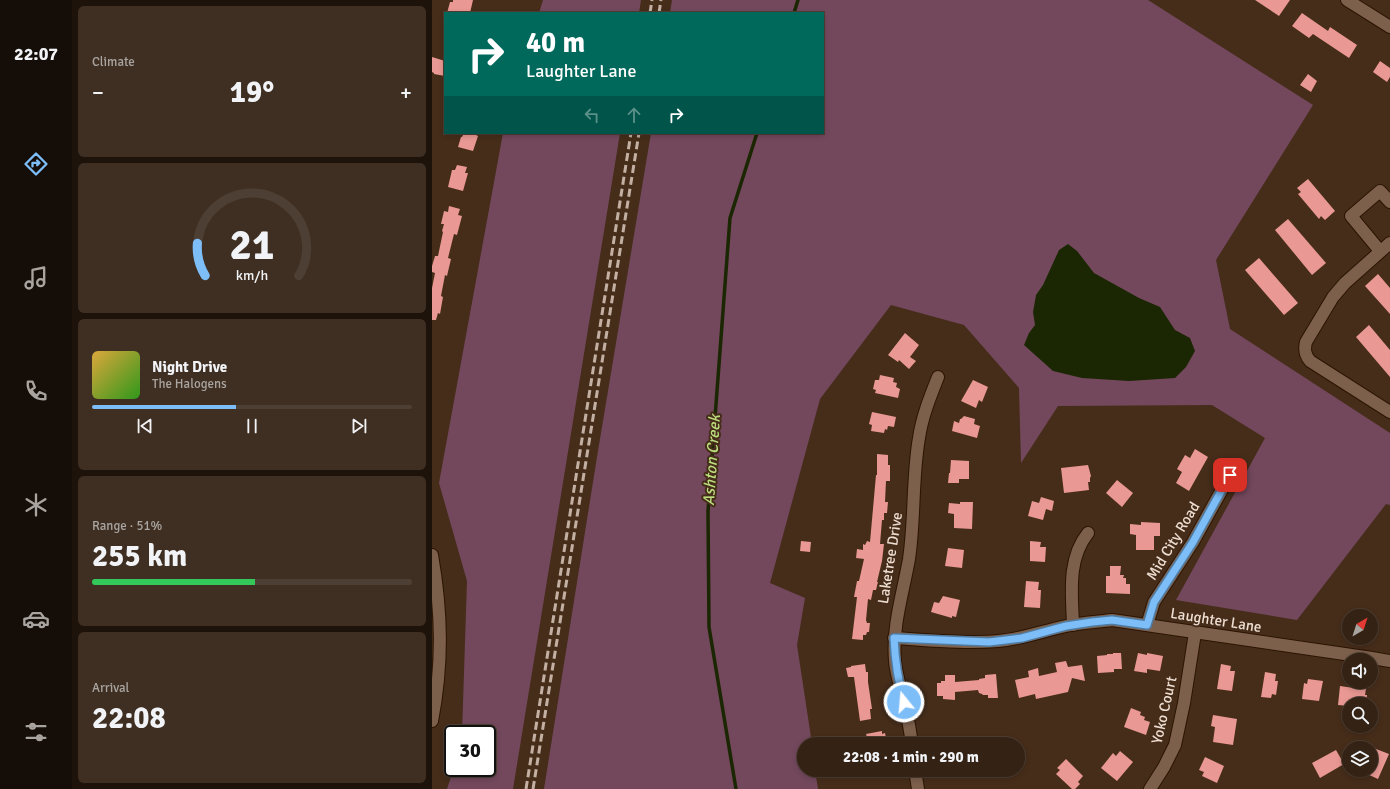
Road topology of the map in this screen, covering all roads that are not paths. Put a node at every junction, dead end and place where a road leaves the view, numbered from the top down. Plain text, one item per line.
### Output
1 (1347, 0) edge
2 (1390, 27) edge
3 (1390, 202) edge
4 (1390, 243) edge
5 (1380, 251) junction
6 (938, 377) dead end
7 (1390, 412) edge
8 (1230, 475) dead end
9 (1088, 533) dead end
10 (432, 555) edge
11 (1073, 625) junction
12 (1147, 625) junction
13 (1195, 633) junction
14 (894, 638) junction
15 (1390, 661) edge
16 (432, 721) edge
17 (911, 737) edge
18 (916, 777) edge
19 (918, 789) edge
20 (1150, 789) edge

1 - 2 street
3 - 5 street
4 - 5 street
5 - 7 street
6 - 14 street, Laketree Drive
8 - 12 street, Mid City Road
9 - 11 street
10 - 16 street
11 - 12 street, Laughter Lane
11 - 14 street, Laughter Lane
12 - 13 street, Laughter Lane
13 - 15 street, Laughter Lane
13 - 20 street, Yoko Court
14 - 17 street, Laketree Drive
18 - 19 street

